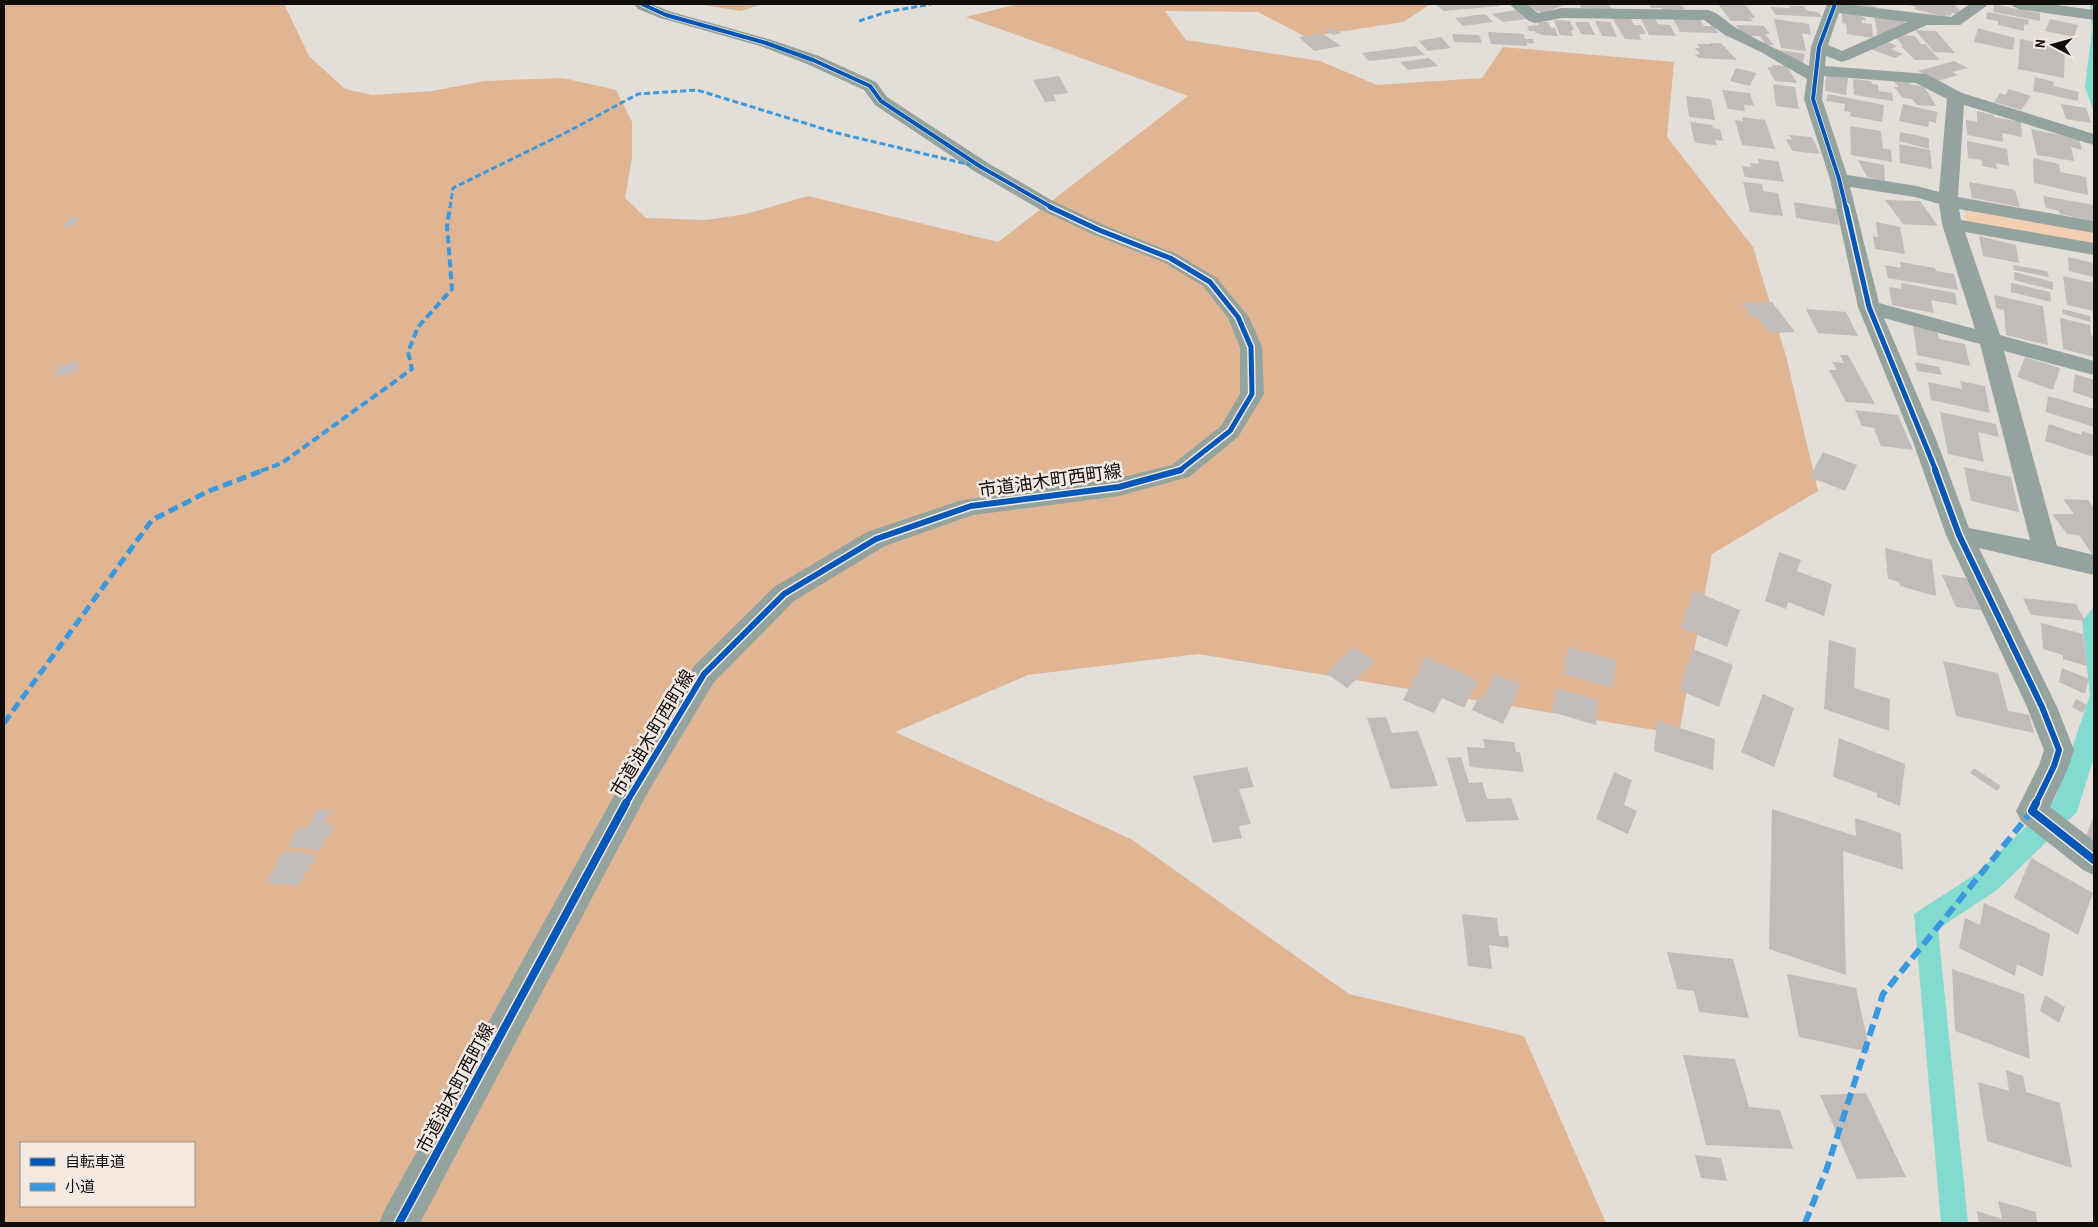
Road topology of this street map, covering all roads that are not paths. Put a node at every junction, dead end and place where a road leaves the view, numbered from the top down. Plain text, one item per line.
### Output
1 (642, 4) edge
2 (1517, 4) edge
3 (1980, 4) edge
4 (2018, 4) edge
5 (1834, 6) edge
6 (2094, 15) edge
7 (1925, 20) junction
8 (1819, 47) junction
9 (1816, 74) junction
10 (1956, 97) junction
11 (2094, 140) edge
12 (1839, 178) junction
13 (1948, 201) junction
14 (1952, 224) junction
15 (2094, 227) edge
16 (2094, 249) edge
17 (1869, 306) junction
18 (1990, 340) junction
19 (2094, 368) edge
20 (1959, 535) junction
21 (2046, 553) junction
22 (2094, 565) edge
23 (2094, 860) edge
24 (399, 1223) edge

1 - 24 street, 市道油木町西町線
2 - 9 street
3 - 7 street
4 - 6 street
5 - 7 street
5 - 8 street
7 - 8 street
8 - 9 street
9 - 10 street
9 - 12 street
10 - 11 street
10 - 13 street
12 - 13 street
12 - 17 street
13 - 14 street
13 - 15 street
14 - 16 street
14 - 18 street
17 - 18 street
17 - 20 street
18 - 19 street
18 - 21 street
20 - 21 street
20 - 23 street
21 - 22 street

